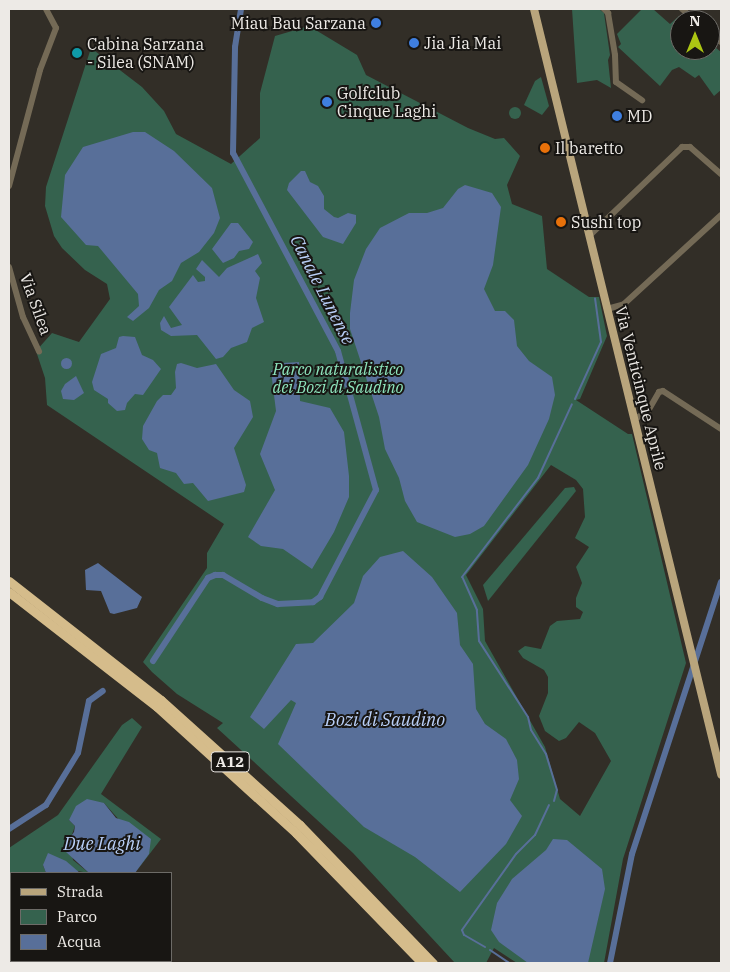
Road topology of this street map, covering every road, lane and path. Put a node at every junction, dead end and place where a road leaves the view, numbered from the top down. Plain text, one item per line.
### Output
1 (46, 9) edge
2 (534, 9) edge
3 (604, 9) edge
4 (642, 100) dead end
5 (721, 174) edge
6 (9, 186) edge
7 (721, 215) edge
8 (589, 236) junction
9 (9, 267) edge
10 (607, 309) junction
11 (39, 351) dead end
12 (635, 419) junction
13 (721, 429) edge
14 (9, 581) edge
15 (9, 592) edge
16 (721, 774) edge
17 (422, 963) edge
18 (433, 963) edge

1 - 6 street
2 - 8 main road, Via Venticinque Aprile
3 - 4 street
5 - 8 street
7 - 10 street
8 - 10 main road, Via Venticinque Aprile
9 - 11 street, Via Silea
10 - 12 main road, Via Venticinque Aprile
12 - 13 street
12 - 16 main road, Via Venticinque Aprile
14 - 18 highway, A12 / A12
15 - 17 highway, A12 / A12

